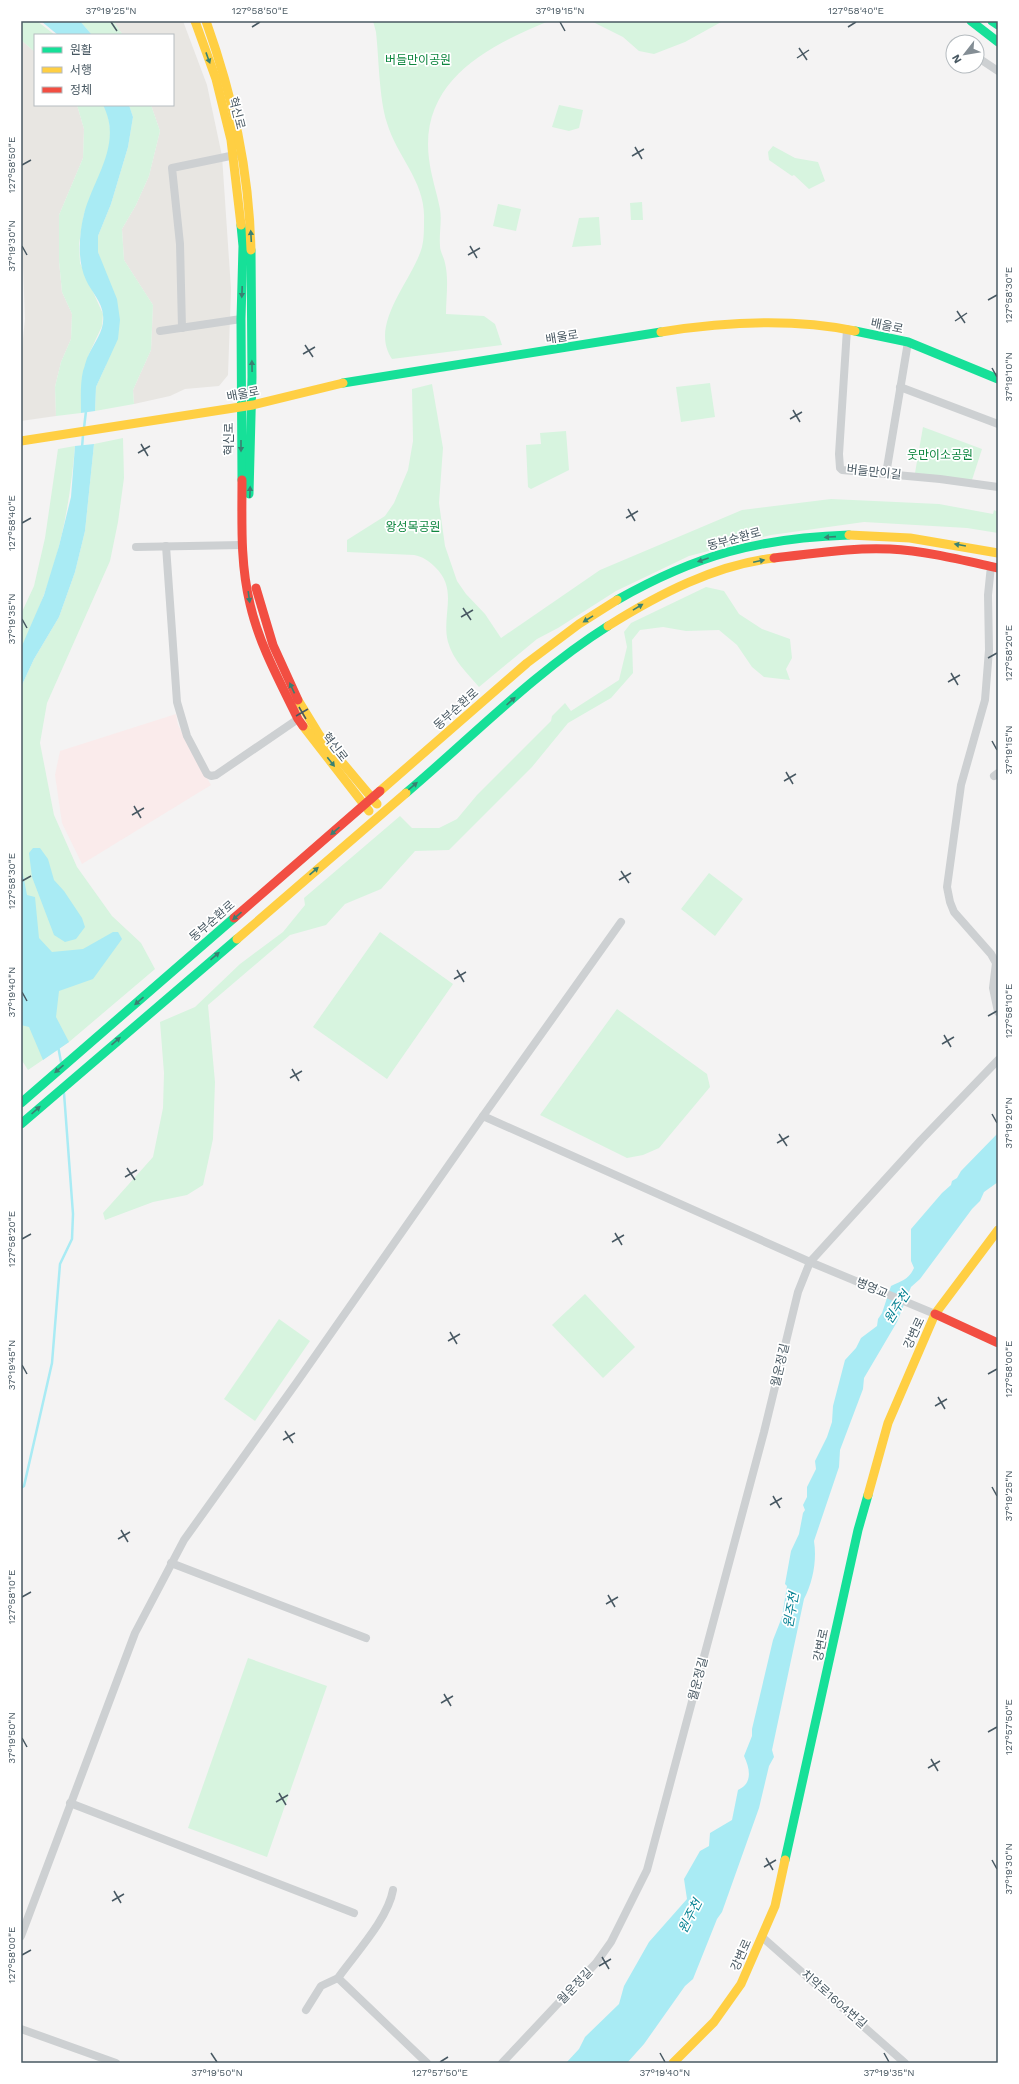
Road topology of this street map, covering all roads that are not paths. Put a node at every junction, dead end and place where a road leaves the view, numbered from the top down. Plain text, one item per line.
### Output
1 (195, 21) edge
2 (206, 21) edge
3 (971, 21) edge
4 (992, 21) edge
5 (998, 25) edge
6 (998, 42) edge
7 (985, 62) edge
8 (998, 71) edge
9 (239, 154) junction
10 (241, 319) junction
11 (182, 328) junction
12 (847, 329) junction
13 (160, 331) dead end
14 (908, 342) junction
15 (998, 379) edge
16 (900, 387) junction
17 (253, 405) junction
18 (241, 407) junction
19 (998, 424) edge
20 (21, 441) edge
21 (886, 474) junction
22 (998, 488) edge
23 (245, 545) junction
24 (166, 546) junction
25 (136, 547) dead end
26 (998, 553) edge
27 (994, 567) edge
28 (298, 719) junction
29 (372, 798) junction
30 (365, 805) junction
31 (383, 812) junction
32 (376, 819) junction
33 (621, 922) dead end
34 (998, 1012) edge
35 (998, 1060) edge
36 (21, 1103) edge
37 (483, 1116) junction
38 (21, 1124) edge
39 (998, 1230) edge
40 (810, 1262) junction
41 (935, 1314) junction
42 (998, 1343) edge
43 (171, 1563) junction
44 (366, 1638) dead end
45 (70, 1803) junction
46 (393, 1890) dead end
47 (354, 1913) dead end
48 (21, 1936) edge
49 (762, 1937) junction
50 (338, 1978) junction
51 (306, 2010) dead end
52 (21, 2029) edge
53 (116, 2063) edge
54 (427, 2063) edge
55 (502, 2063) edge
56 (673, 2063) edge
57 (905, 2063) edge

1 -> 9 main road, 혁신로
2 - 9 main road, 혁신로
3 - 6 main road
4 - 5 main road
7 - 8 street
9 -> 10 main road, 혁신로
9 - 11 street
17 -> 9 main road, 혁신로
10 - 11 street
10 - 18 main road, 혁신로
11 - 13 street
12 - 14 main road, 배울로
12 - 17 main road, 배울로
12 - 21 street, 버들만이길
14 - 15 main road, 배울로
14 - 16 street
16 - 19 street
16 - 21 street
17 - 18 main road, 배울로
23 -> 17 main road, 혁신로
18 - 20 main road, 배울로
18 -> 23 main road, 혁신로
21 - 22 street, 버들만이길
23 - 24 street
23 -> 28 main road, 혁신로
29 -> 23 main road, 혁신로
24 - 25 street
24 - 28 street
26 -> 29 main road, 동부순환로
31 -> 27 main road
27 - 34 street
28 -> 30 main road, 혁신로
29 - 30 main road, 동부순환로
29 - 31 main road, 혁신로
30 - 32 main road, 혁신로
30 -> 36 main road, 동부순환로
31 - 32 main road
38 -> 32 main road
33 - 37 street
35 - 40 street
37 - 40 street
37 - 43 street
39 - 41 main road, 강변로
40 - 41 street, 병영교
40 - 55 street, 월운정길
41 - 42 main road
41 - 49 main road, 강변로
43 - 44 street
43 - 45 street
45 - 47 street
45 - 48 street
46 - 50 street
49 - 56 main road, 강변로
49 - 57 street, 치악로1604번길
50 - 51 street
50 - 54 street
52 - 53 street

